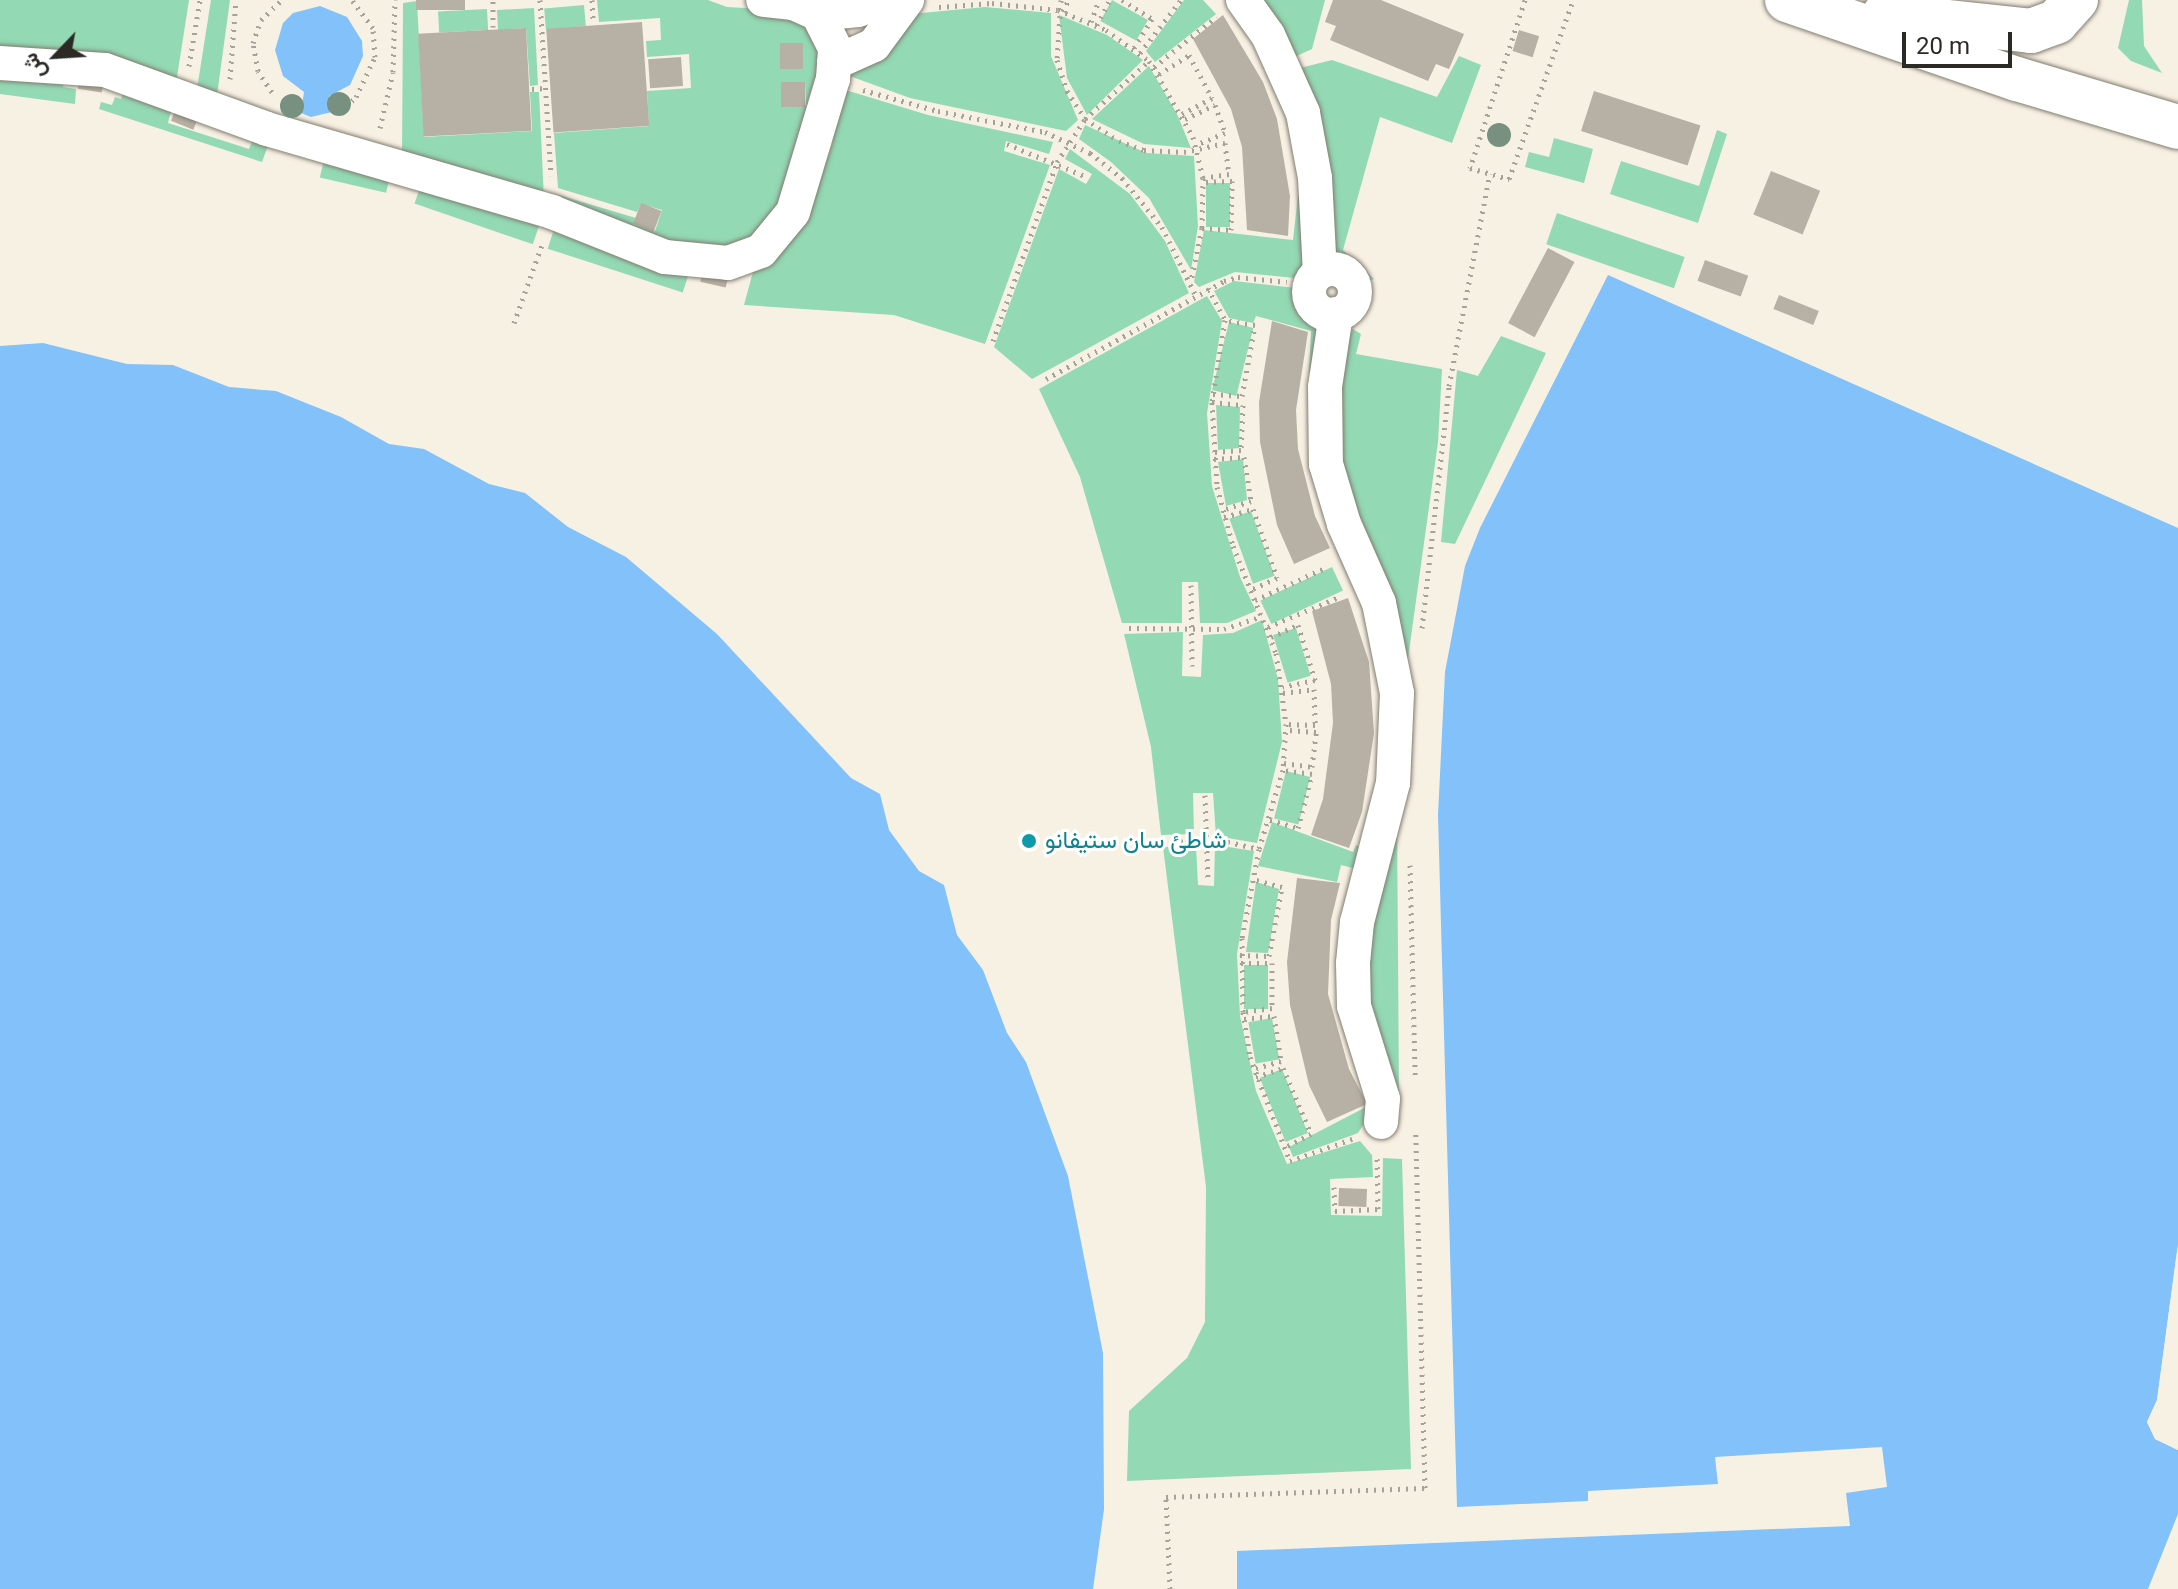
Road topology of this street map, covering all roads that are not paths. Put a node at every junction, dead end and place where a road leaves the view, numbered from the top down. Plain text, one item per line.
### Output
1 (763, 0) edge
2 (2076, 0) edge
3 (1229, 3) edge
4 (898, 4) edge
5 (1806, 7) edge
6 (818, 14) junction
7 (0, 63) edge
8 (834, 71) junction
9 (2178, 127) edge
10 (1375, 1133) road end

1 - 6 street
2 - 5 highway
3 - 10 street
4 - 6 street
4 - 8 street
5 - 9 highway
6 - 8 street
7 - 8 street

